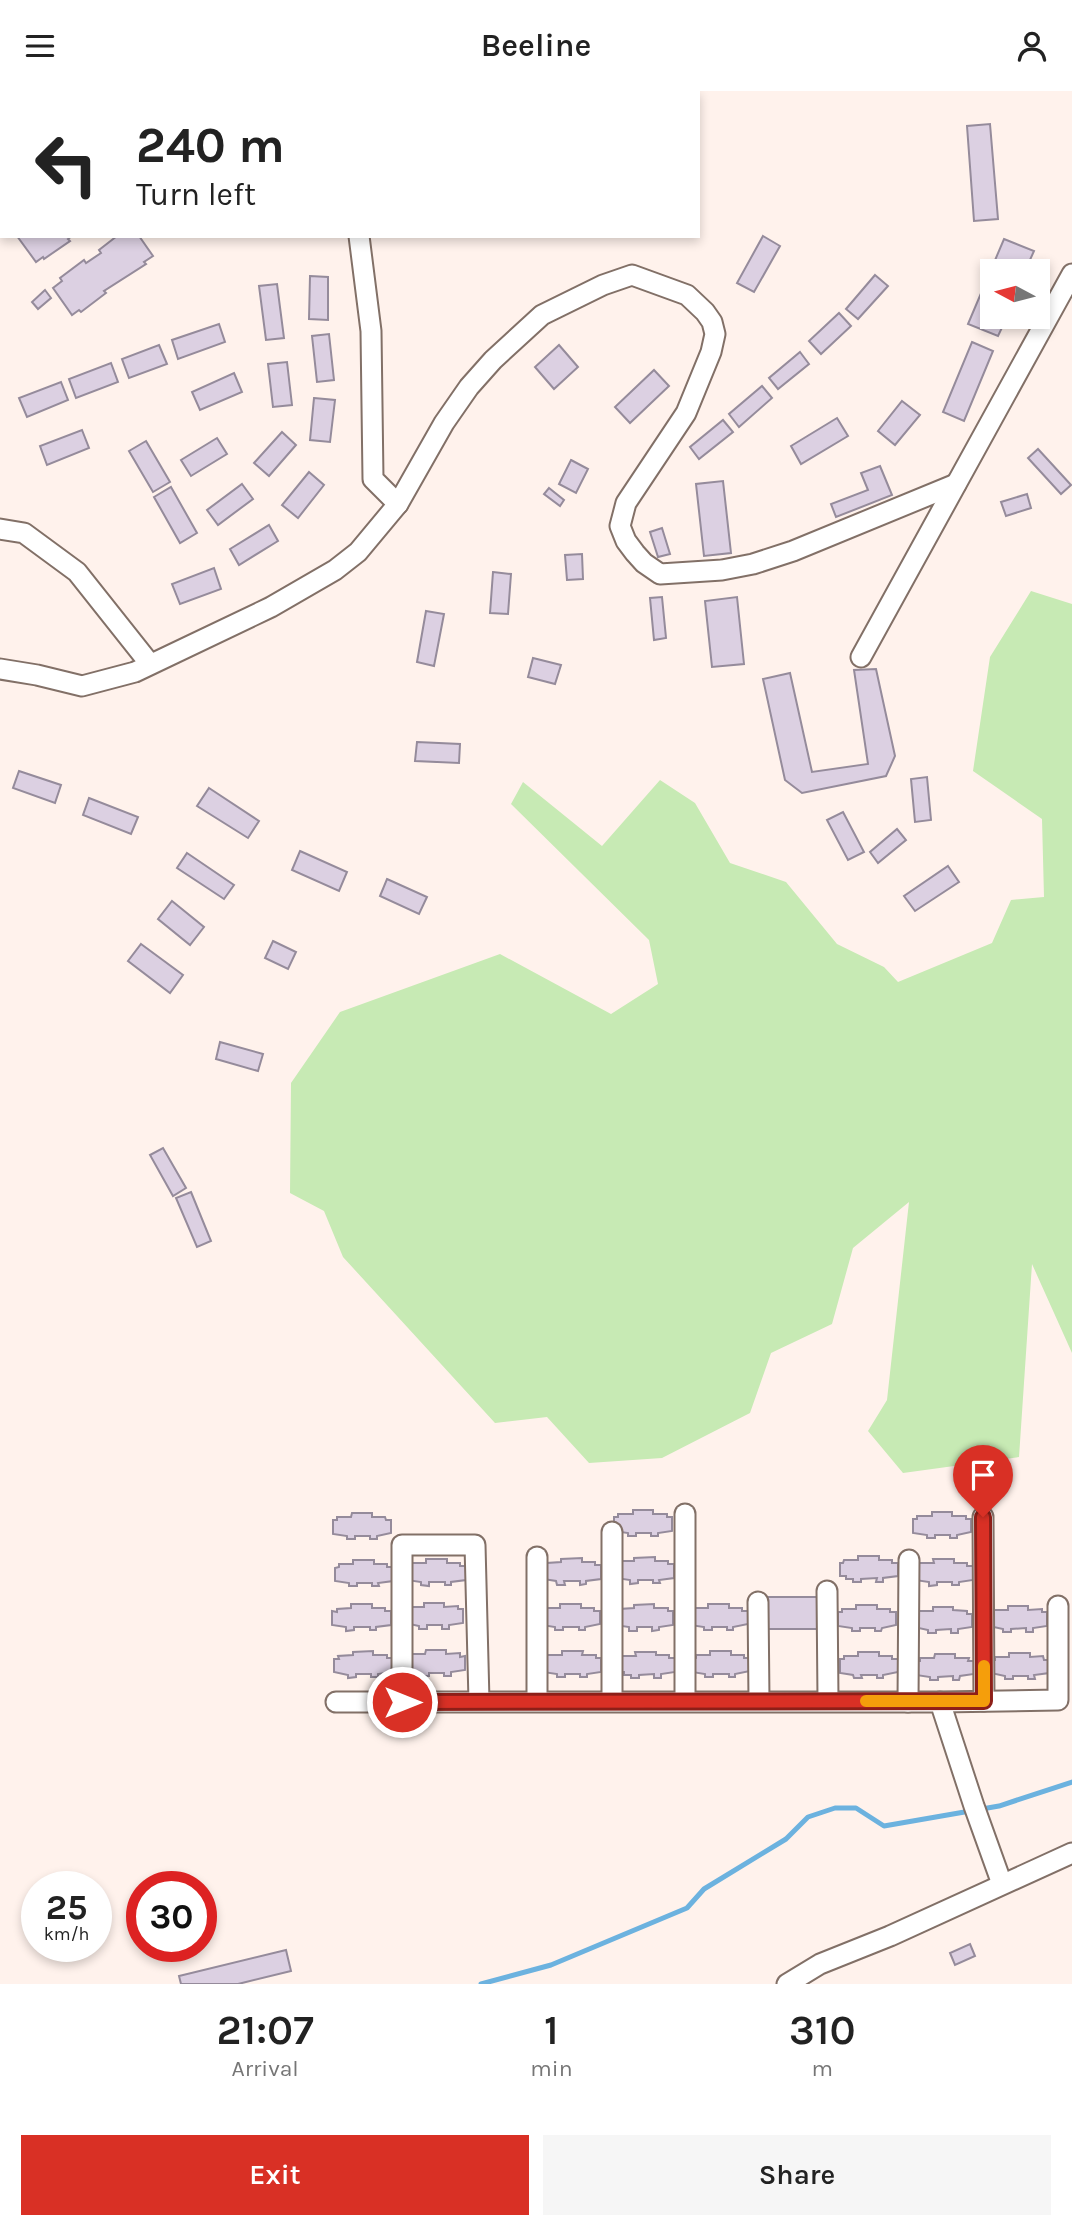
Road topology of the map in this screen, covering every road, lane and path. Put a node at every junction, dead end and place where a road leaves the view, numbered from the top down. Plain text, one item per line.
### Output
1 (359, 238) edge
2 (1072, 274) edge
3 (956, 484) junction
4 (398, 504) junction
5 (0, 529) edge
6 (861, 657) dead end
7 (150, 664) junction
8 (0, 669) edge
9 (685, 1514) dead end
10 (983, 1517) dead end
11 (612, 1532) dead end
12 (537, 1557) dead end
13 (909, 1560) dead end
14 (827, 1591) dead end
15 (758, 1602) dead end
16 (1058, 1606) dead end
17 (759, 1700) junction
18 (828, 1700) junction
19 (479, 1701) junction
20 (537, 1701) junction
21 (612, 1701) junction
22 (685, 1701) junction
23 (984, 1701) junction
24 (336, 1702) dead end
25 (402, 1702) junction
26 (908, 1702) junction
27 (940, 1702) junction
28 (1072, 1853) edge
29 (1002, 1884) junction
30 (787, 1984) edge

1 - 4 street
2 - 3 street
3 - 4 street
3 - 6 street
4 - 7 street
5 - 7 street
7 - 8 street
9 - 22 street
10 - 23 street
11 - 21 street
12 - 20 street
13 - 26 street
14 - 18 street
15 - 17 street
16 - 23 street
17 - 18 street
17 - 22 street
18 - 26 street
19 - 20 street
19 - 25 street
19 - 25 street
20 - 21 street
21 - 22 street
23 - 27 street
24 - 25 street
26 - 27 street
27 - 29 street
28 - 29 street
29 - 30 street

